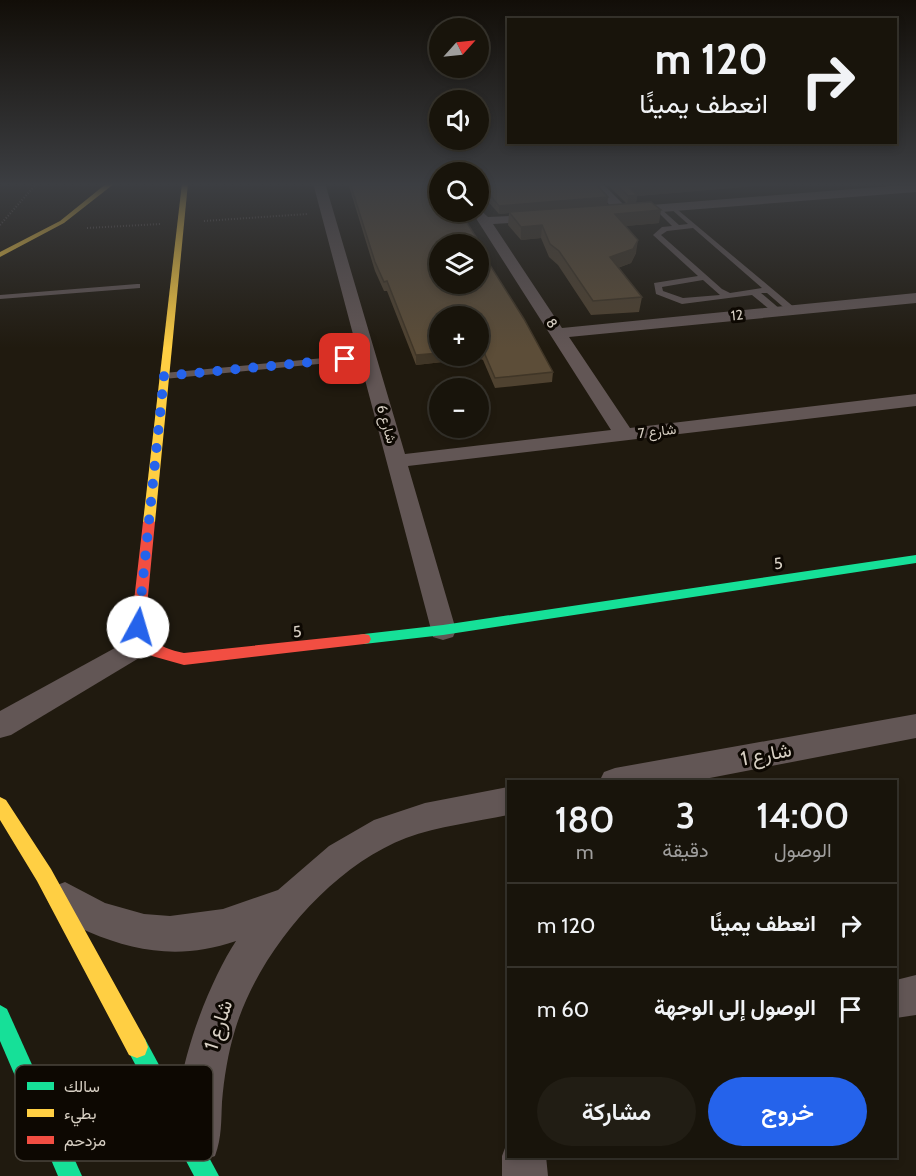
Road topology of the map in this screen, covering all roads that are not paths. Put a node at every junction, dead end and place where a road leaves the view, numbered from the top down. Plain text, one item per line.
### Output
1 (32, 238) edge
2 (179, 238) edge
3 (334, 238) edge
4 (496, 238) edge
5 (660, 238) edge
6 (708, 238) edge
7 (0, 255) edge
8 (703, 278) junction
9 (137, 286) dead end
10 (767, 290) junction
11 (754, 292) junction
12 (729, 296) junction
13 (0, 297) edge
14 (916, 298) edge
15 (785, 311) junction
16 (558, 333) junction
17 (368, 357) junction
18 (164, 376) junction
19 (916, 400) edge
20 (624, 434) junction
21 (397, 461) junction
22 (916, 559) edge
23 (443, 630) junction
24 (144, 642) junction
25 (0, 726) edge
26 (916, 726) edge
27 (626, 780) edge
28 (507, 801) edge
29 (0, 805) edge
30 (44, 875) junction
31 (285, 905) junction
32 (916, 995) edge
33 (897, 999) edge
34 (0, 1016) edge
35 (21, 1065) edge
36 (147, 1065) edge
37 (206, 1065) edge
38 (524, 1158) edge
39 (63, 1161) edge
40 (70, 1176) edge
41 (525, 1176) edge

1 - 7 street
2 - 18 street
3 - 17 street, شارع 6
4 - 16 street, 8
5 - 8 lane
6 - 10 lane
8 - 12 lane
8 - 12 lane
9 - 13 lane
10 - 11 lane
10 - 15 lane
11 - 12 lane
11 - 15 lane
14 - 15 street, 12
15 - 16 street, 12
16 - 20 street, 8
17 - 18 lane
17 - 21 street, شارع 6
18 - 24 street
19 - 20 street, شارع 7
20 - 21 street, شارع 7
21 - 23 street, شارع 6
22 - 23 street, 5
23 - 24 street, 5
24 - 25 street
26 - 27 street, شارع 1
28 - 31 street, شارع 1
29 - 30 street
30 - 31 street, شارع 1
30 - 36 street
31 - 37 street, شارع 1
32 - 33 street
34 - 35 street
38 - 41 street
39 - 40 street

